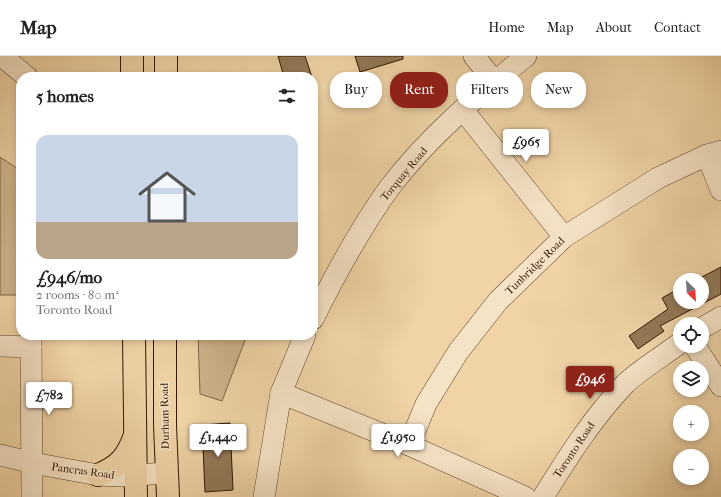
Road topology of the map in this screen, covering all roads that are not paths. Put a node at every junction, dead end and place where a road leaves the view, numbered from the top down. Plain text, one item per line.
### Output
1 (2, 56) edge
2 (132, 56) edge
3 (166, 56) edge
4 (474, 56) edge
5 (526, 56) edge
6 (21, 72) edge
7 (132, 72) edge
8 (166, 72) edge
9 (487, 72) edge
10 (507, 72) edge
11 (465, 108) edge
12 (463, 110) junction
13 (714, 153) edge
14 (721, 190) edge
15 (564, 236) junction
16 (318, 309) edge
17 (721, 317) edge
18 (709, 324) edge
19 (134, 340) edge
20 (165, 340) edge
21 (303, 340) edge
22 (31, 341) edge
23 (0, 346) edge
24 (673, 348) edge
25 (700, 353) edge
26 (721, 386) edge
27 (281, 392) junction
28 (135, 433) junction
29 (409, 445) junction
30 (0, 455) edge
31 (33, 463) junction
32 (98, 474) junction
33 (136, 476) junction
34 (169, 486) edge
35 (32, 497) edge
36 (136, 497) edge
37 (264, 497) edge
38 (526, 497) edge
39 (543, 497) edge

1 - 6 street
2 - 7 highway
3 - 8 highway
4 - 9 street
5 - 10 street, Torquay Road
11 - 12 street, Torquay Road
12 - 15 street
12 - 16 street, Torquay Road
13 - 14 street
13 - 15 street, Tunbridge Road
15 - 29 street, Tunbridge Road
17 - 18 street
19 - 28 highway
20 - 34 highway, Durham Road
21 - 27 street
22 - 23 street
22 - 31 street
24 - 39 street, Toronto Road
25 - 26 street
27 - 29 street
27 - 37 street
28 - 32 highway
28 - 33 highway
29 - 38 street
30 - 31 street, Pancras Road
31 - 32 street, Pancras Road
31 - 35 street
32 - 33 street, Pancras Road
33 - 34 street, Pancras Road
33 - 36 highway

